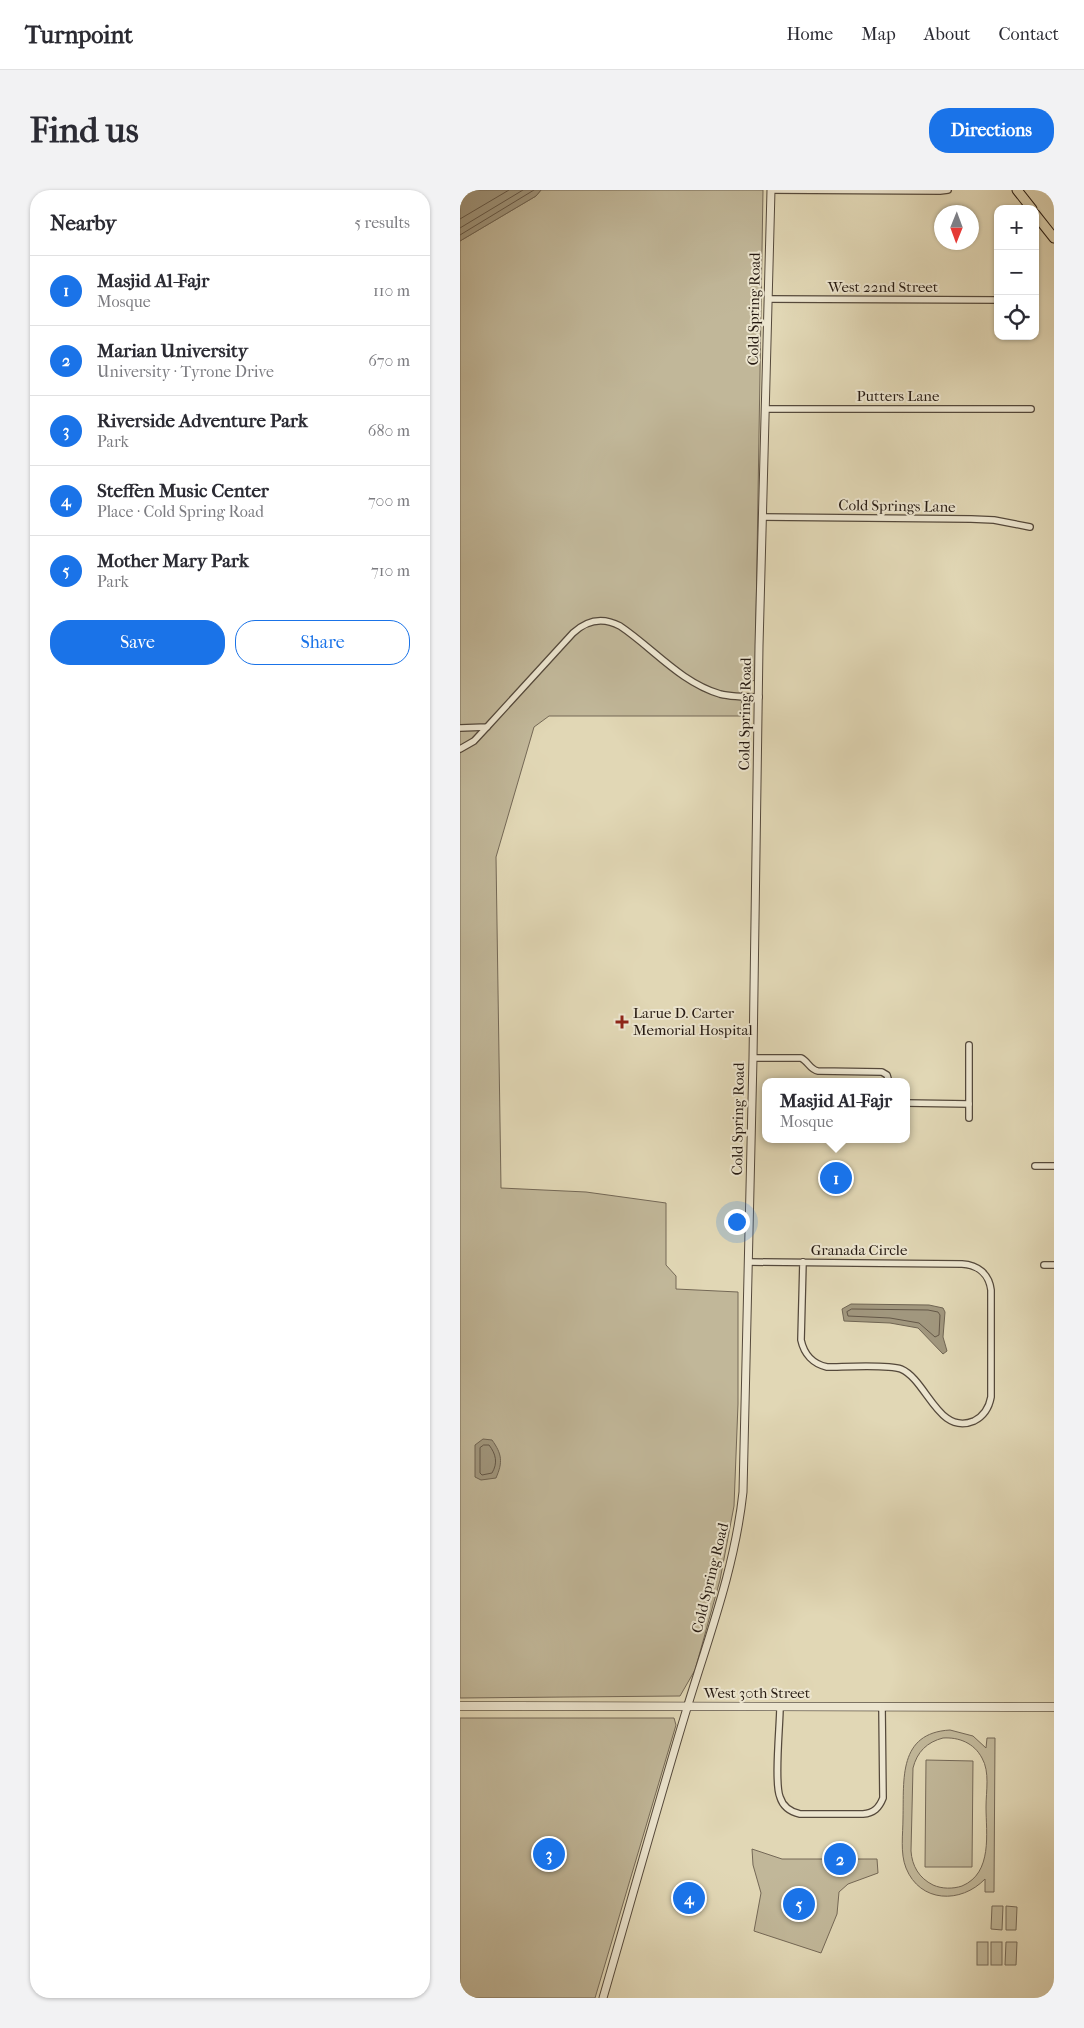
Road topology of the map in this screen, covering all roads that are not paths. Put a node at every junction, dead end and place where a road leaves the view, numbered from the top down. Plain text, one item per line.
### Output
1 (770, 190) edge
2 (948, 190) edge
3 (1017, 190) edge
4 (1029, 205) edge
5 (1039, 219) edge
6 (1054, 238) edge
7 (768, 299) junction
8 (994, 300) edge
9 (766, 409) junction
10 (1031, 409) dead end
11 (763, 517) junction
12 (1030, 527) dead end
13 (759, 697) junction
14 (487, 727) junction
15 (460, 728) edge
16 (460, 749) edge
17 (969, 1045) dead end
18 (753, 1058) junction
19 (888, 1078) edge
20 (910, 1103) edge
21 (969, 1104) junction
22 (968, 1118) dead end
23 (1035, 1166) dead end
24 (1054, 1166) edge
25 (748, 1262) junction
26 (803, 1262) junction
27 (1044, 1265) dead end
28 (1054, 1265) edge
29 (460, 1706) edge
30 (688, 1706) junction
31 (780, 1707) junction
32 (882, 1707) junction
33 (1054, 1707) edge
34 (602, 1998) edge

1 - 2 street
1 - 7 street, Cold Spring Road
3 - 4 main road
5 - 6 main road
7 - 8 street, West 22nd Street
7 - 9 street, Cold Spring Road
9 - 10 street, Putters Lane
9 - 11 street, Cold Spring Road
11 - 12 street, Cold Springs Lane
11 - 13 street, Cold Spring Road
13 - 14 street
13 - 18 street, Cold Spring Road
14 - 15 street
14 - 16 street
17 - 21 street
18 - 19 street
18 - 25 street, Cold Spring Road
20 - 21 street
21 - 22 street
23 - 24 street
25 - 26 street, Granada Circle
25 - 30 street, Cold Spring Road
26 - 26 street, Granada Circle
27 - 28 street
29 - 30 main road, West 30th Street
30 - 31 main road, West 30th Street
30 - 34 street, Cold Spring Road
31 - 32 main road, West 30th Street
31 - 32 street
32 - 33 main road, West 30th Street

